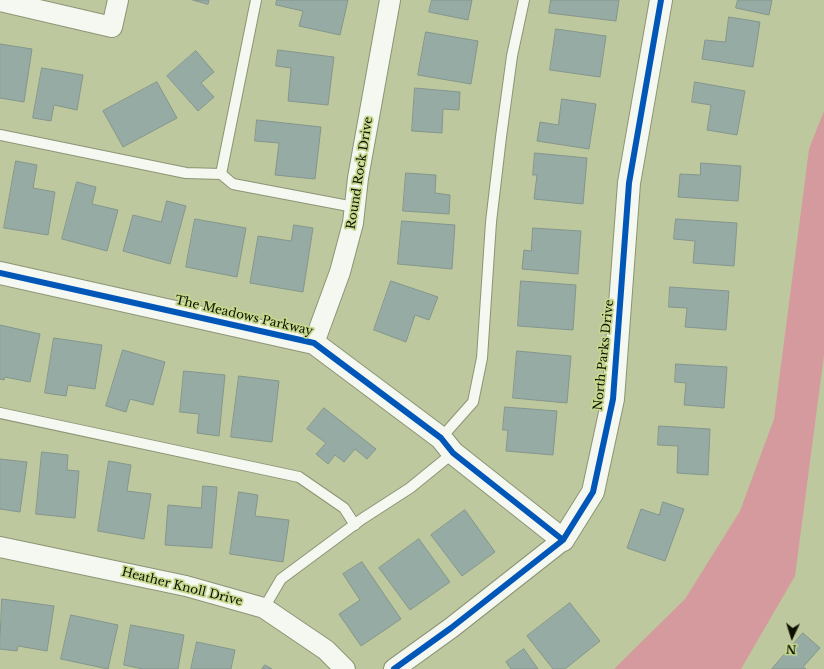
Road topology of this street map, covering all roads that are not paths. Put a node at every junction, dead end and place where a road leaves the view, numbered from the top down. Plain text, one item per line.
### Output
1 (118, 0) edge
2 (256, 0) edge
3 (390, 0) edge
4 (524, 0) edge
5 (661, 0) edge
6 (0, 1) edge
7 (0, 135) edge
8 (221, 174) junction
9 (354, 207) junction
10 (0, 273) edge
11 (314, 342) junction
12 (0, 413) edge
13 (447, 446) junction
14 (355, 525) junction
15 (563, 540) junction
16 (0, 547) edge
17 (264, 608) junction
18 (345, 669) edge
19 (394, 669) edge

1 - 6 street
2 - 8 lane
3 - 9 street, Round Rock Drive
4 - 13 lane
5 - 15 street, North Parks Drive
7 - 8 lane
8 - 9 lane
9 - 11 street, Round Rock Drive
10 - 11 street, The Meadows Parkway
11 - 13 street, The Meadows Parkway
12 - 14 lane
13 - 14 lane
13 - 15 street, The Meadows Parkway
14 - 17 lane
15 - 19 street, North Parks Drive
16 - 17 street, Heather Knoll Drive
17 - 18 street, Heather Knoll Drive

